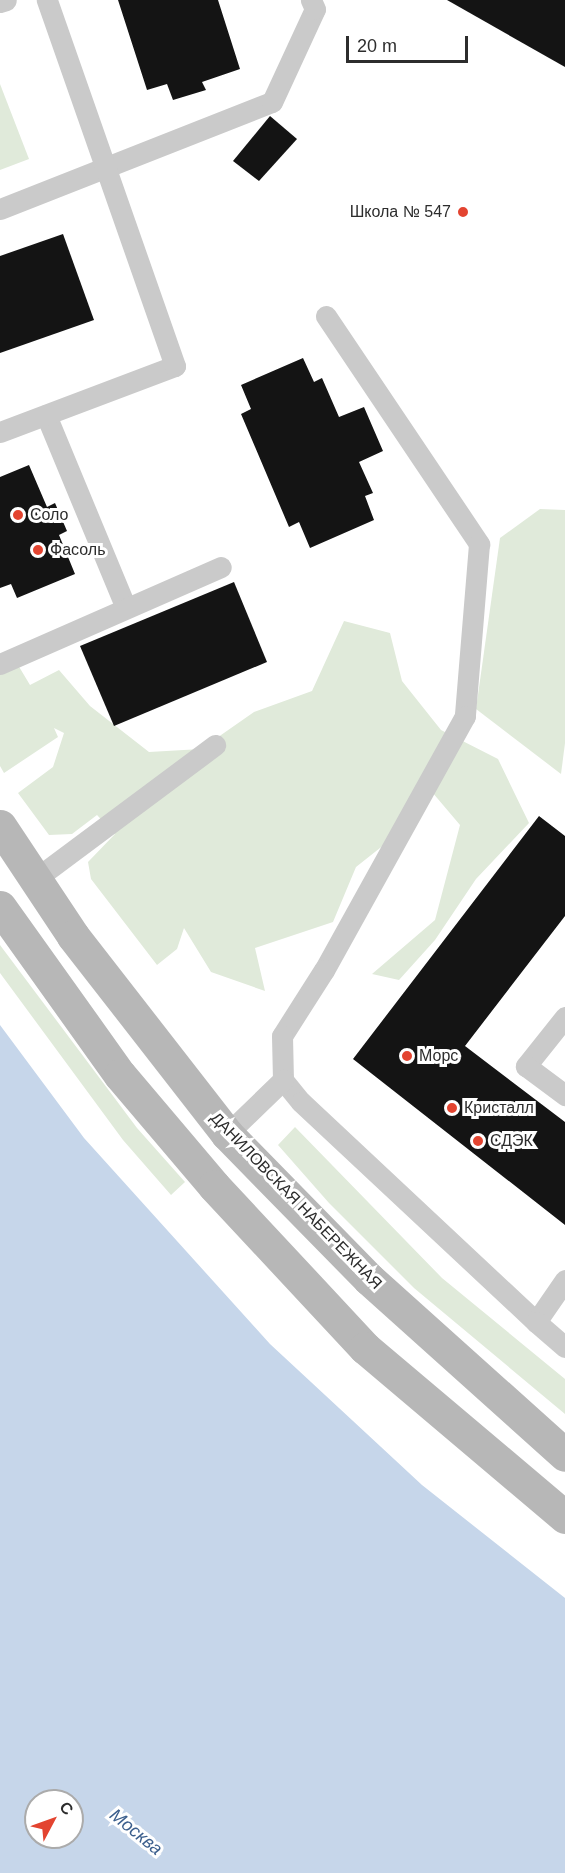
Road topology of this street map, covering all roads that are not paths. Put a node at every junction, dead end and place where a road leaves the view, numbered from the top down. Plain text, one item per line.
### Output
1 (6, 0) edge
2 (47, 0) edge
3 (311, 0) edge
4 (0, 2) edge
5 (107, 170) junction
6 (0, 209) edge
7 (326, 316) dead end
8 (46, 415) junction
9 (0, 432) edge
10 (220, 567) dead end
11 (126, 608) junction
12 (0, 664) edge
13 (215, 745) dead end
14 (0, 826) edge
15 (34, 880) junction
16 (0, 907) edge
17 (565, 1017) edge
18 (283, 1080) junction
19 (565, 1095) edge
20 (227, 1134) junction
21 (565, 1280) edge
22 (536, 1322) junction
23 (565, 1347) edge
24 (565, 1455) edge
25 (565, 1518) edge

1 - 4 lane
2 - 5 lane
3 - 5 lane
5 - 6 lane
5 - 8 lane
7 - 18 lane
8 - 9 lane
8 - 11 lane
10 - 11 lane
11 - 12 lane
13 - 15 lane
14 - 15 main road, ДАНИЛОВСКАЯ НАБЕРЕЖНАЯ
15 - 20 main road, ДАНИЛОВСКАЯ НАБЕРЕЖНАЯ
16 - 25 main road
17 - 19 lane
18 - 20 lane
18 - 22 lane
20 - 24 main road, ДАНИЛОВСКАЯ НАБЕРЕЖНАЯ
21 - 22 lane
22 - 23 lane

